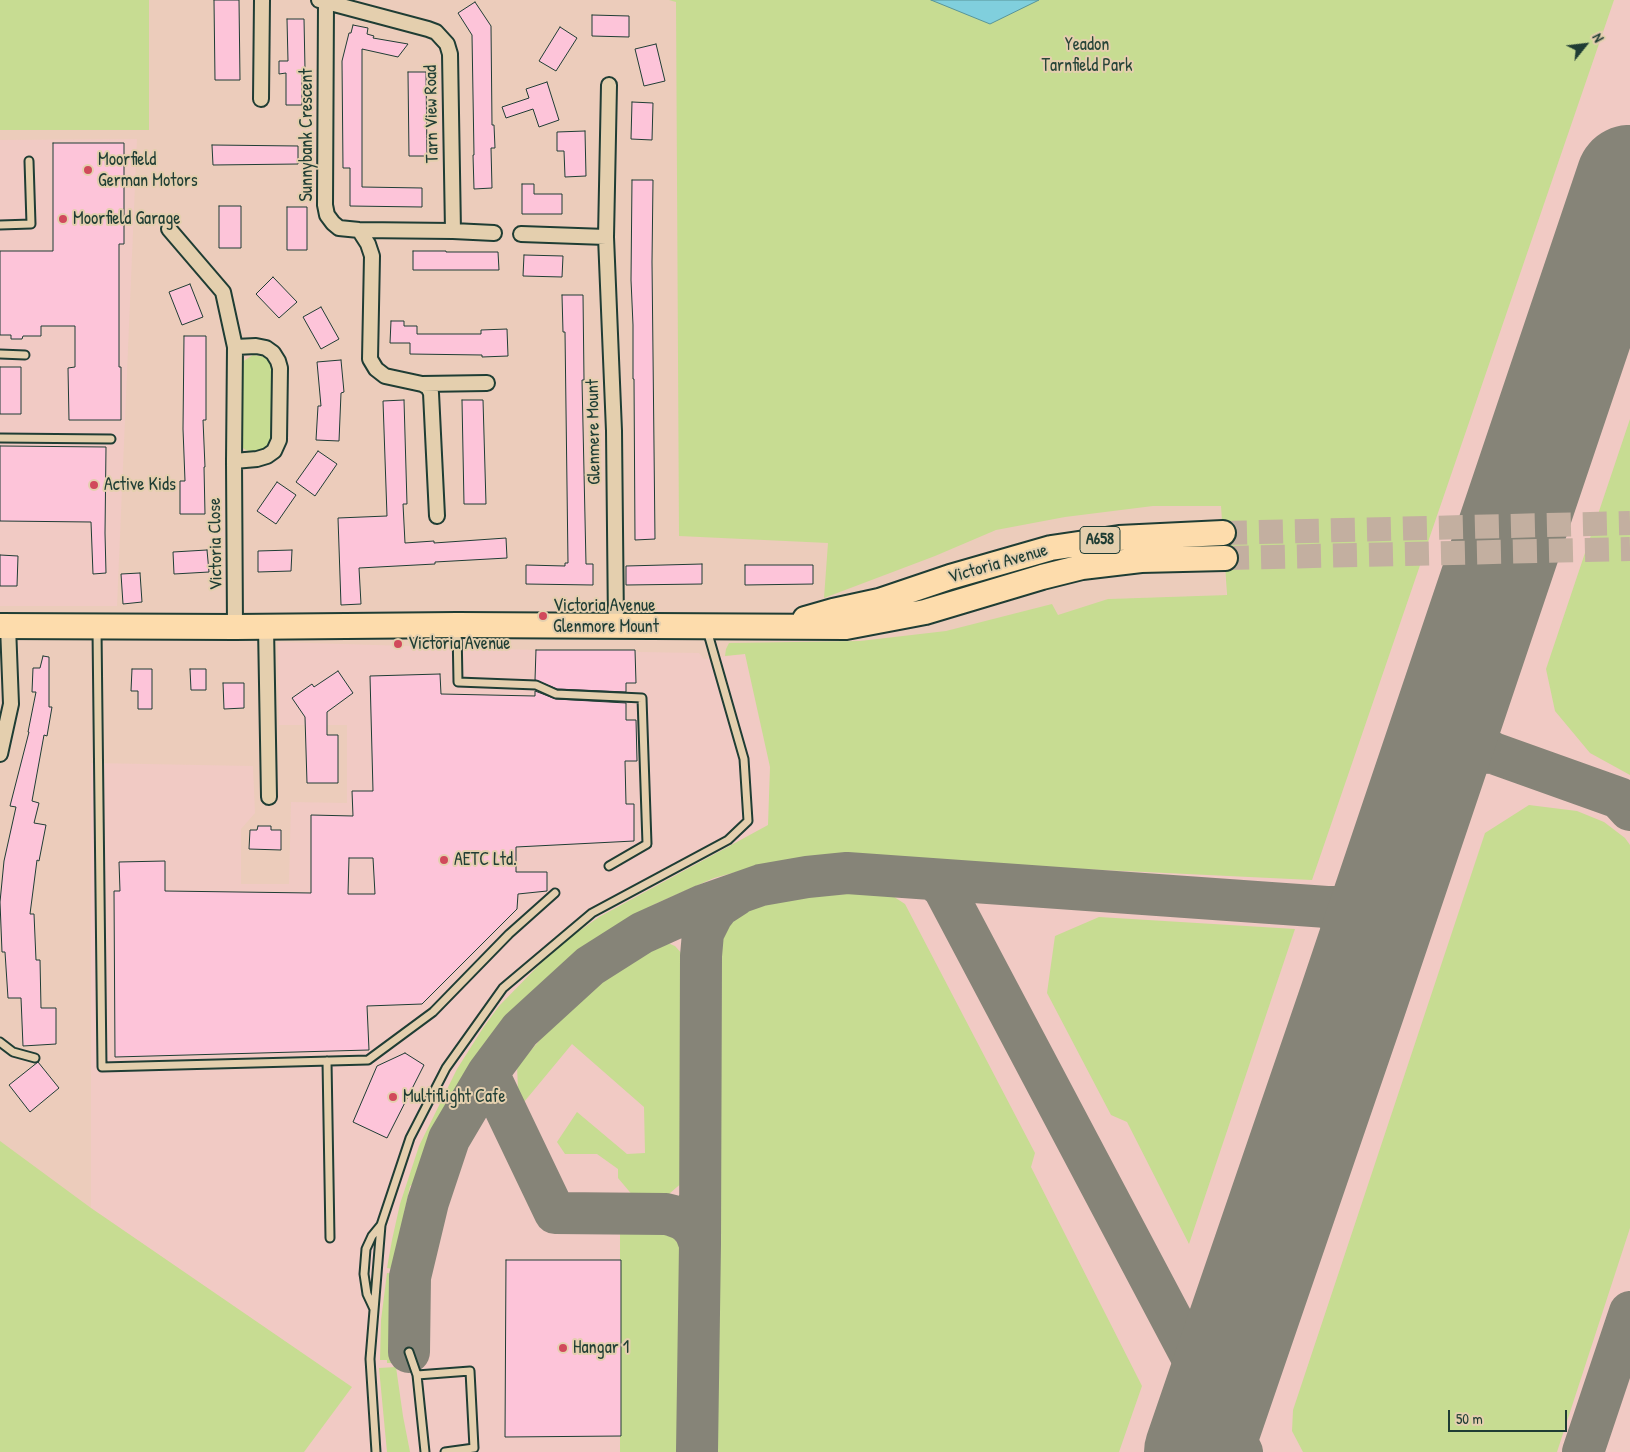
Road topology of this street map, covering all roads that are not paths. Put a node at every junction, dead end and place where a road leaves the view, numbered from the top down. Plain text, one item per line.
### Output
1 (262, 0) edge
2 (323, 1) edge
3 (609, 85) dead end
4 (261, 99) dead end
5 (29, 161) dead end
6 (0, 225) edge
7 (169, 229) dead end
8 (359, 230) junction
9 (453, 231) junction
10 (494, 232) dead end
11 (521, 234) dead end
12 (606, 236) junction
13 (234, 347) junction
14 (0, 354) edge
15 (25, 355) dead end
16 (487, 383) dead end
17 (422, 384) junction
18 (0, 438) edge
19 (110, 439) dead end
20 (234, 461) junction
21 (437, 516) dead end
22 (1223, 533) tunnel mouth
23 (1225, 558) tunnel mouth
24 (4, 626) edge
25 (97, 626) junction
26 (457, 626) junction
27 (616, 626) junction
28 (235, 627) junction
29 (266, 627) junction
30 (780, 627) junction
31 (706, 628) junction
32 (0, 754) edge
33 (269, 797) dead end
34 (609, 866) dead end
35 (555, 892) dead end
36 (0, 1042) edge
37 (35, 1058) dead end
38 (327, 1061) junction
39 (381, 1226) junction
40 (330, 1238) dead end
41 (374, 1309) junction
42 (409, 1352) dead end
43 (417, 1375) junction
44 (376, 1452) edge
45 (425, 1452) edge
46 (445, 1452) edge

1 - 4 street
2 - 8 street, Sunnybank Crescent
2 - 9 street, Tarn View Road
3 - 12 street, Glenmere Mount
5 - 6 lane
7 - 13 street, Victoria Close
8 - 9 street, Sunnybank Crescent
8 - 17 street
9 - 10 street, Sunnybank Crescent
11 - 12 street
12 - 27 street, Glenmere Mount
13 - 20 street, Victoria Close
13 - 20 street
14 - 15 lane
16 - 17 street
17 - 21 street
18 - 19 lane
20 - 28 street, Victoria Close
22 - 30 highway, Victoria Avenue / A658
23 - 30 highway, Victoria Avenue / A658
24 - 25 highway, Victoria Avenue / A658
24 - 32 street
25 - 28 highway, Victoria Avenue / A658
25 - 38 lane
26 - 27 highway, Victoria Avenue / A658
26 - 29 highway, Victoria Avenue / A658
26 - 34 lane
27 - 31 highway, Victoria Avenue / A658
28 - 29 highway, Victoria Avenue / A658
29 - 33 street
30 - 31 highway, Victoria Avenue / A658
31 - 39 lane
35 - 38 lane
36 - 37 lane
38 - 40 lane
39 - 41 lane
39 - 41 lane
41 - 44 lane
42 - 43 lane
43 - 45 lane
43 - 46 lane

